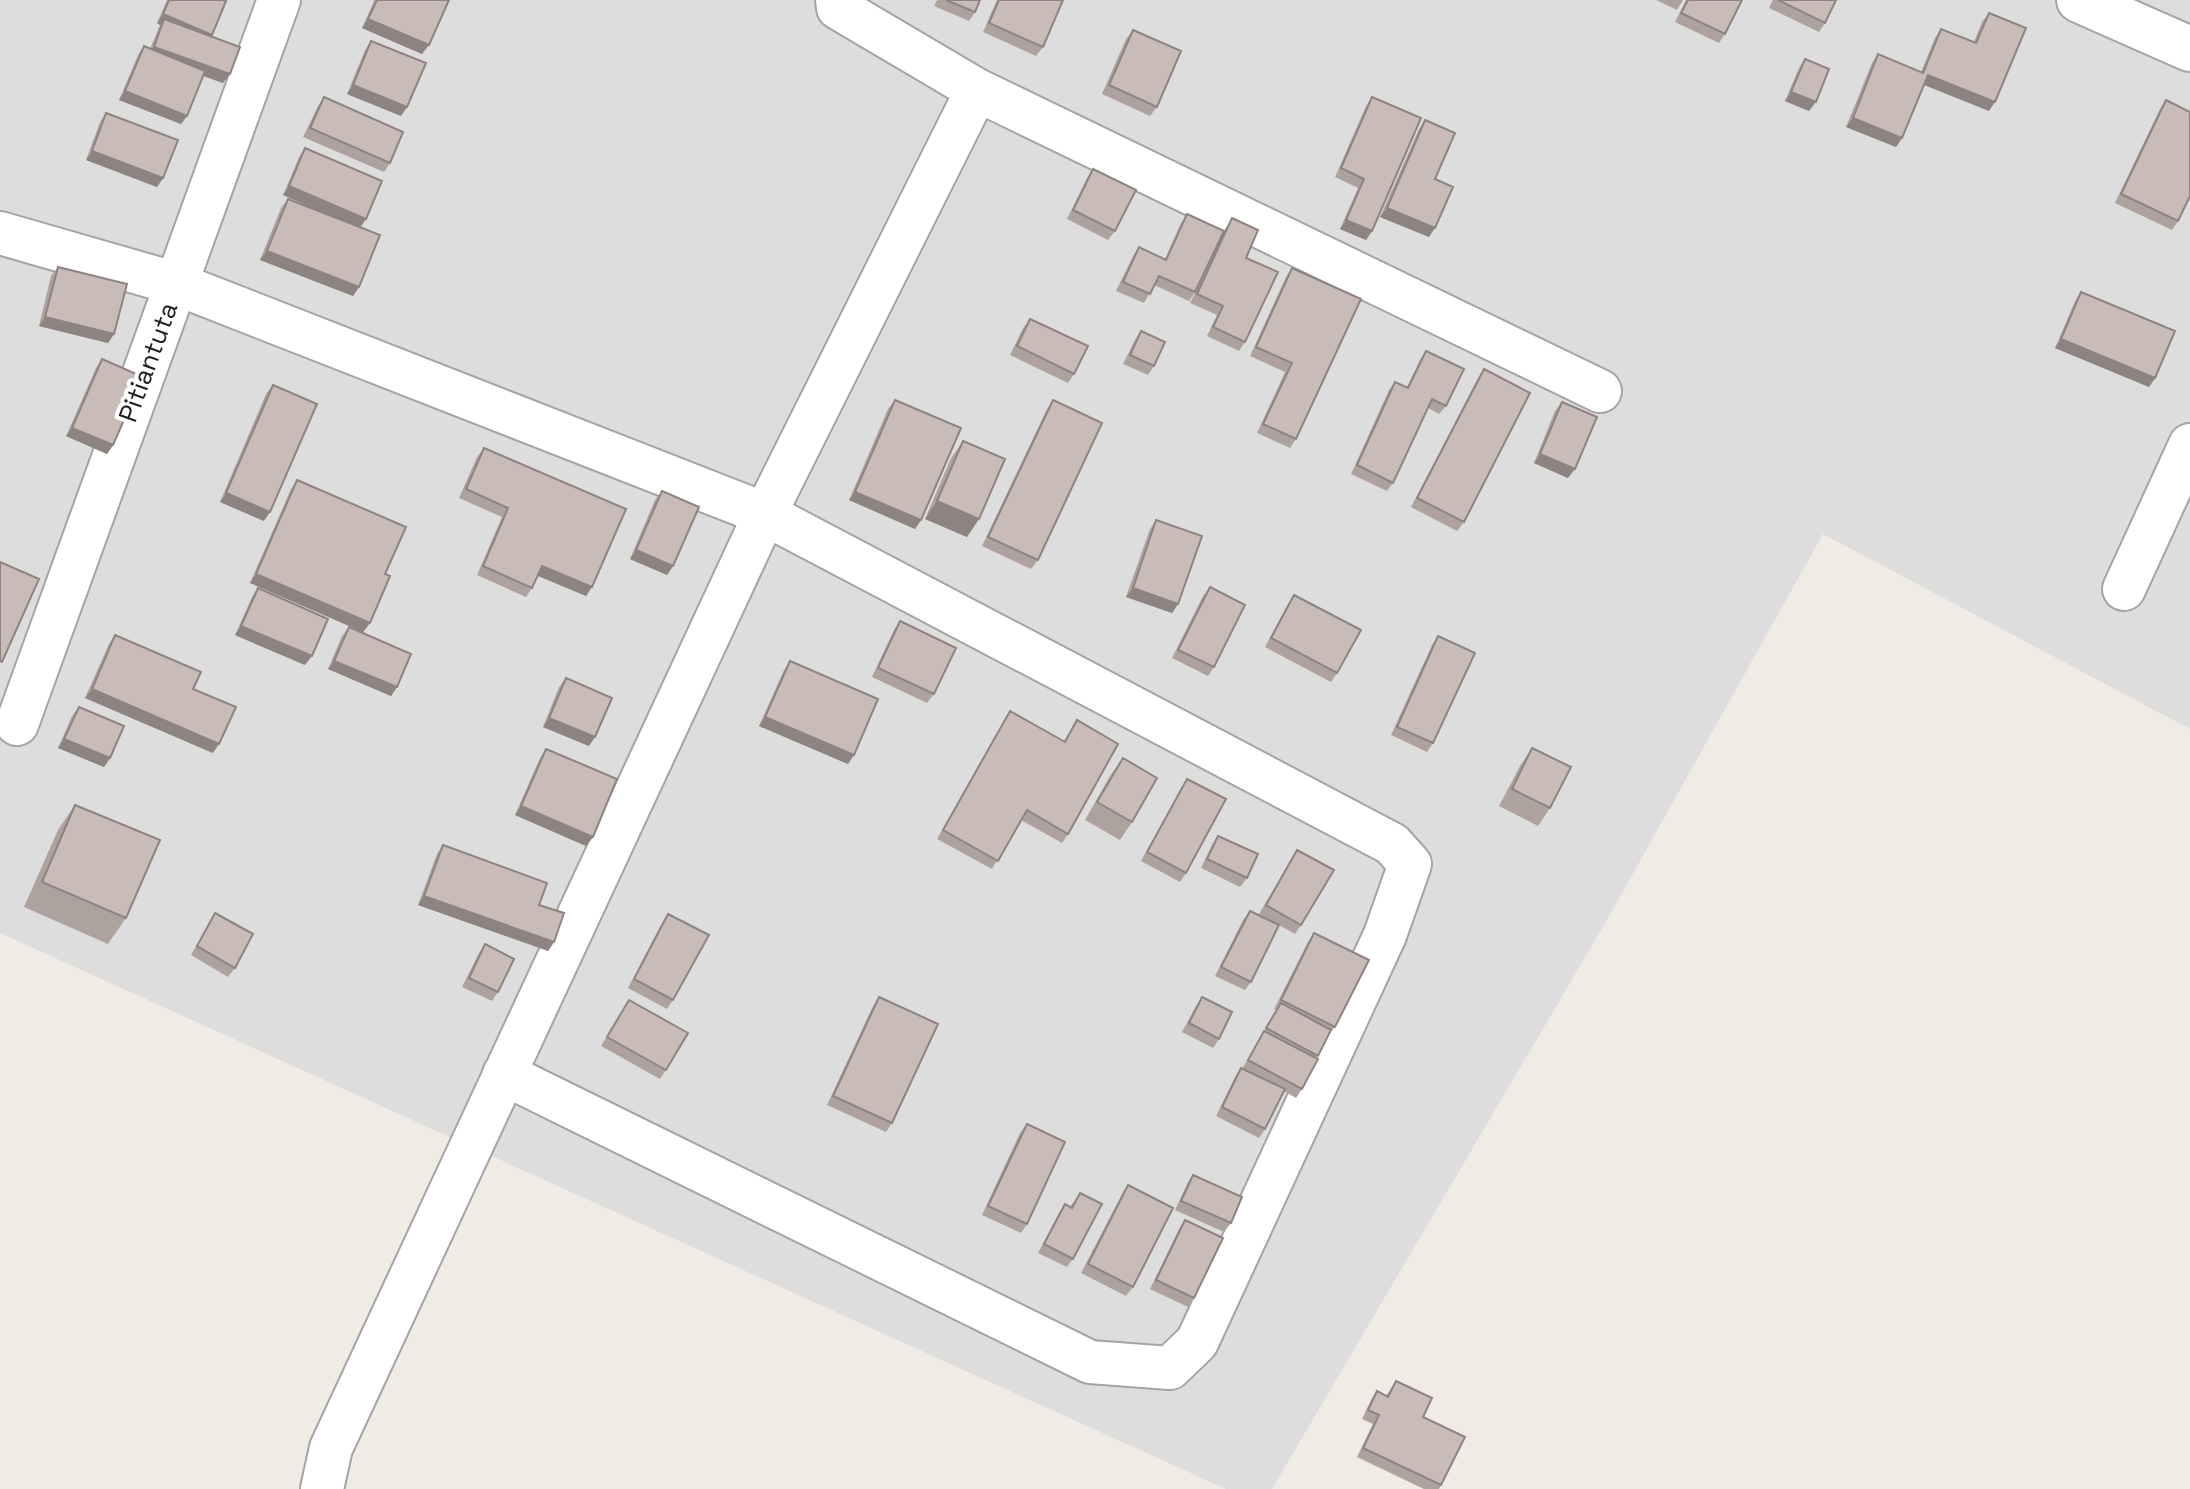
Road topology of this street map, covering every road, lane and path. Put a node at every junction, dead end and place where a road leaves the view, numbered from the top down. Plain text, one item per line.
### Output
1 (279, 0) edge
2 (837, 0) edge
3 (2079, 0) edge
4 (2190, 49) edge
5 (977, 90) junction
6 (0, 233) edge
7 (177, 284) junction
8 (1600, 391) dead end
9 (2190, 445) edge
10 (765, 514) junction
11 (2124, 589) dead end
12 (17, 724) dead end
13 (504, 1074) junction
14 (322, 1489) edge

1 - 7 street, Pitiantuta
2 - 5 street
3 - 4 street
5 - 8 street
5 - 10 street
6 - 7 street
7 - 10 street
7 - 12 street, Pitiantuta
9 - 11 street
10 - 13 street
10 - 13 street
13 - 14 street

